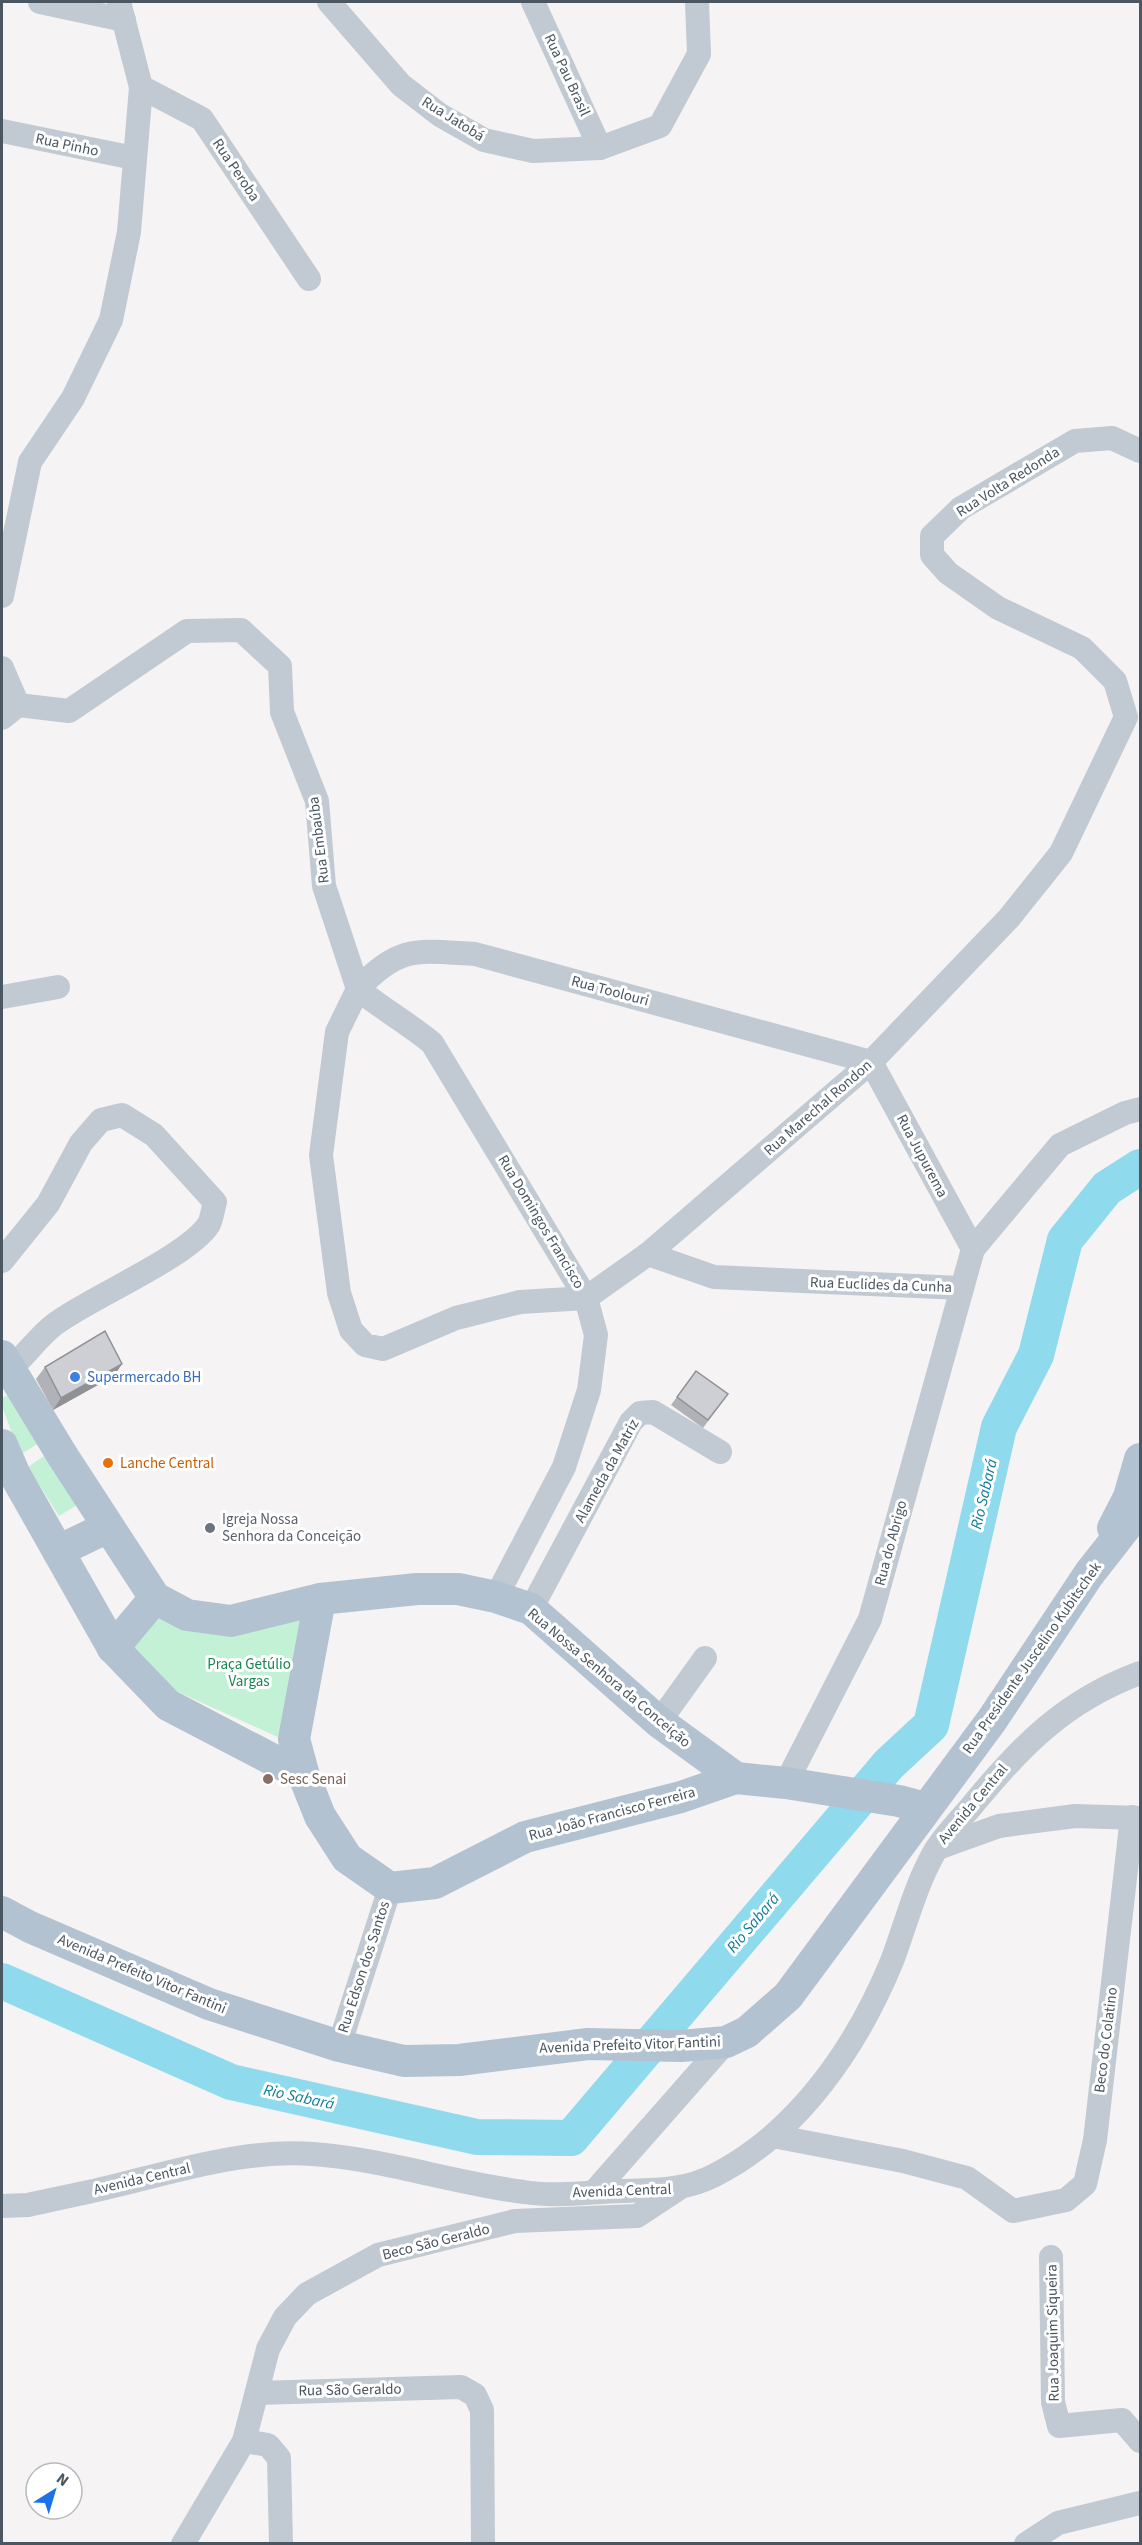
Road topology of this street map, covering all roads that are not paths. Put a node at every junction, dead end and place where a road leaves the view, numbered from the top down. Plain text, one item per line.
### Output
1 (40, 2) edge
2 (329, 2) edge
3 (533, 2) edge
4 (697, 2) edge
5 (121, 11) edge
6 (141, 87) junction
7 (2, 131) edge
8 (600, 148) junction
9 (134, 158) junction
10 (309, 279) dead end
11 (1140, 451) edge
12 (2, 596) edge
13 (1082, 648) joint
14 (2, 669) edge
15 (7, 705) edge
16 (58, 987) dead end
17 (358, 989) junction
18 (2, 997) edge
19 (871, 1062) junction
20 (1140, 1109) edge
21 (973, 1249) junction
22 (648, 1254) junction
23 (2, 1261) edge
24 (961, 1288) junction
25 (586, 1298) junction
26 (4, 1367) edge
27 (2, 1445) edge
28 (720, 1452) dead end
29 (1140, 1459) edge
30 (1140, 1509) edge
31 (108, 1527) junction
32 (58, 1551) junction
33 (1089, 1574) junction
34 (496, 1597) junction
35 (155, 1598) junction
36 (320, 1599) junction
37 (531, 1609) junction
38 (113, 1648) junction
39 (705, 1658) dead end
40 (1140, 1673) edge
41 (659, 1722) junction
42 (690, 1745) junction
43 (304, 1776) junction
44 (736, 1778) junction
45 (800, 1786) junction
46 (681, 1797) junction
47 (912, 1805) junction
48 (1136, 1817) edge
49 (936, 1849) junction
50 (390, 1888) junction
51 (2, 1912) edge
52 (726, 2042) junction
53 (339, 2046) junction
54 (773, 2136) junction
55 (678, 2189) junction
56 (594, 2192) junction
57 (2, 2206) edge
58 (1051, 2257) dead end
59 (257, 2393) junction
60 (244, 2441) junction
61 (1140, 2441) edge
62 (1140, 2504) edge
63 (183, 2544) edge
64 (281, 2544) edge
65 (483, 2544) edge
66 (1026, 2544) edge

1 - 5 street
2 - 8 street, Rua Jatobá
3 - 8 street, Rua Pau Brasil
4 - 8 street, Rua Jatobá
5 - 6 street
6 - 9 street
6 - 10 street, Rua Peroba
7 - 9 street, Rua Pinho
9 - 12 street
11 - 13 street, Rua Volta Redonda
13 - 19 street, Rua Marechal Rondon
14 - 15 street
15 - 17 street, Rua Embaúba
16 - 18 street
17 - 19 street, Rua Toolouri
17 - 25 street, Rua Domingos Francisco
17 - 25 street
19 - 21 street, Rua Jupurema
19 - 22 street, Rua Marechal Rondon
20 - 21 street, Rua Euclides da Cunha
21 - 24 street, Rua Euclides da Cunha
22 - 24 street, Rua Euclides da Cunha
22 - 25 street, Rua Marechal Rondon
23 - 26 street
24 - 45 street, Rua do Abrigo
25 - 34 street, Rua Domingos Francisco
26 - 31 main road
27 - 32 main road
28 - 37 street, Alameda da Matriz
29 - 33 main road
30 - 33 main road, Rua Presidente Juscelino Kubitschek
31 - 32 main road
31 - 35 main road
32 - 38 main road
33 - 47 main road, Rua Presidente Juscelino Kubitschek
34 - 36 main road, Rua Nossa Senhora da Conceição
34 - 37 main road, Rua Nossa Senhora da Conceição
35 - 36 main road
35 - 38 main road
36 - 43 main road
37 - 41 main road, Rua Nossa Senhora da Conceição
38 - 43 main road
39 - 41 street
40 - 49 street, Avenida Central
41 - 42 main road, Rua Nossa Senhora da Conceição
42 - 44 main road, Rua Nossa Senhora da Conceição
42 - 46 main road
43 - 50 main road
44 - 45 main road, Rua Nossa Senhora da Conceição
44 - 46 main road, Rua João Francisco Ferreira
45 - 47 main road, Rua Nossa Senhora da Conceição
46 - 50 main road, Rua João Francisco Ferreira
47 - 52 main road, Avenida Prefeito Vitor Fantini
48 - 49 street
48 - 54 street, Beco do Colatino
49 - 54 street, Avenida Central
50 - 53 street, Rua Edson dos Santos
51 - 53 main road, Avenida Prefeito Vitor Fantini
52 - 53 main road, Avenida Prefeito Vitor Fantini
52 - 56 street
54 - 55 street, Avenida Central
55 - 56 street, Avenida Central
55 - 59 street, Beco São Geraldo
56 - 57 street, Avenida Central
58 - 61 street, Rua Joaquim Siqueira
59 - 60 street
59 - 65 street, Rua São Geraldo
60 - 63 street
60 - 64 street
62 - 66 street

